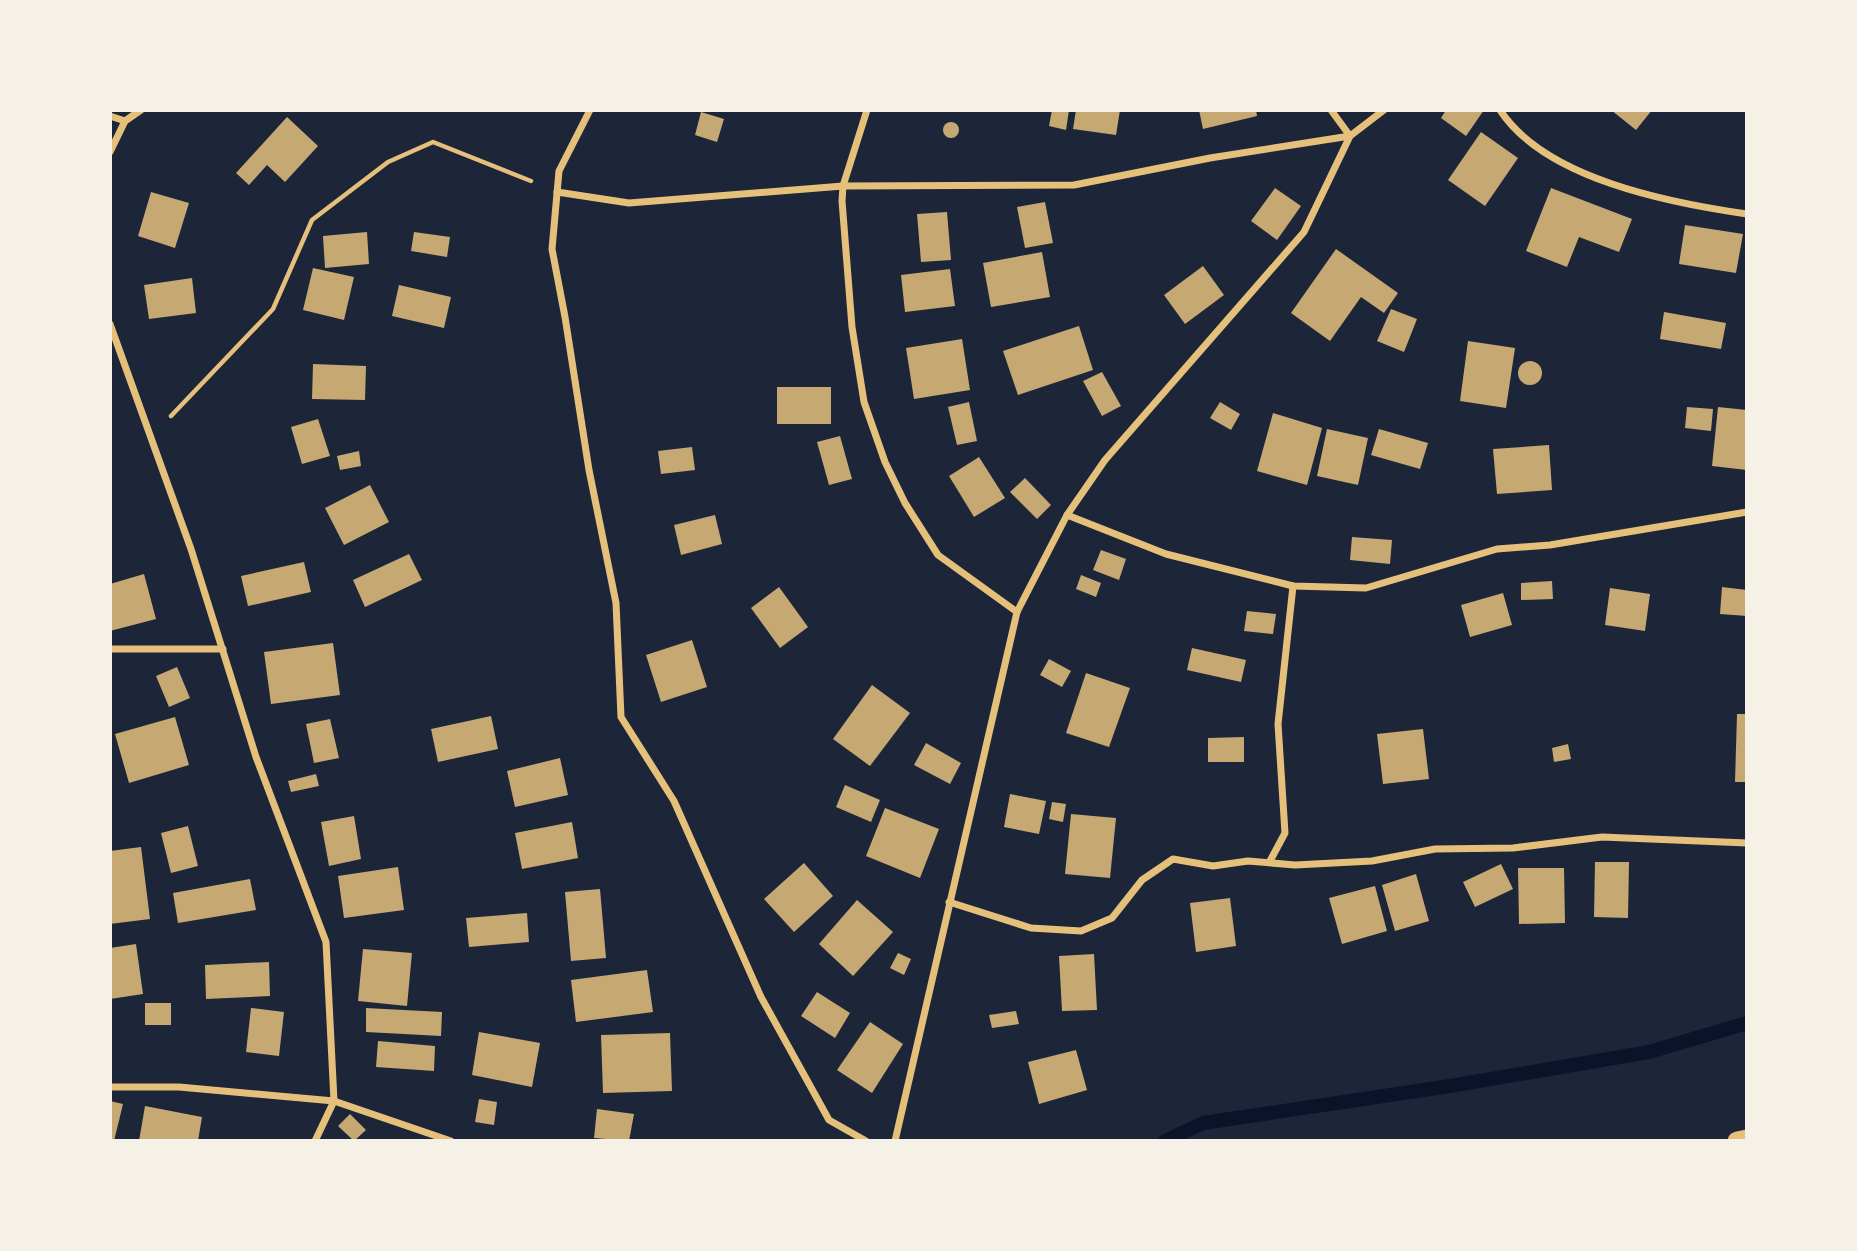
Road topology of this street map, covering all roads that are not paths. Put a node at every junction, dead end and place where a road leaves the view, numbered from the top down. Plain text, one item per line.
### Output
1 (141, 110) edge
2 (590, 110) edge
3 (867, 110) edge
4 (1331, 110) edge
5 (1384, 110) edge
6 (1500, 110) edge
7 (110, 116) edge
8 (125, 121) junction
9 (1350, 136) junction
10 (110, 152) edge
11 (843, 186) junction
12 (557, 192) junction
13 (1747, 214) edge
14 (110, 324) edge
15 (1747, 512) edge
16 (1067, 515) junction
17 (1293, 586) junction
18 (1017, 612) junction
19 (110, 649) edge
20 (223, 649) junction
21 (1747, 843) edge
22 (1270, 861) junction
23 (949, 902) junction
24 (110, 1087) edge
25 (334, 1101) junction
26 (1747, 1139) edge
27 (314, 1141) edge
28 (451, 1141) edge
29 (866, 1141) edge
30 (895, 1141) edge
31 (1737, 1141) edge

1 - 8 street
2 - 12 street
3 - 11 street
4 - 9 street
5 - 9 street
6 - 13 street
7 - 8 street
8 - 10 street
9 - 11 street
9 - 16 street
11 - 12 street
11 - 18 street
12 - 29 street
14 - 20 street
15 - 17 street
16 - 17 street
16 - 18 street
17 - 22 street
18 - 23 street
19 - 20 street
20 - 25 street
21 - 22 street
22 - 23 street
23 - 30 street
24 - 25 street
25 - 27 street
25 - 28 street
26 - 31 highway

